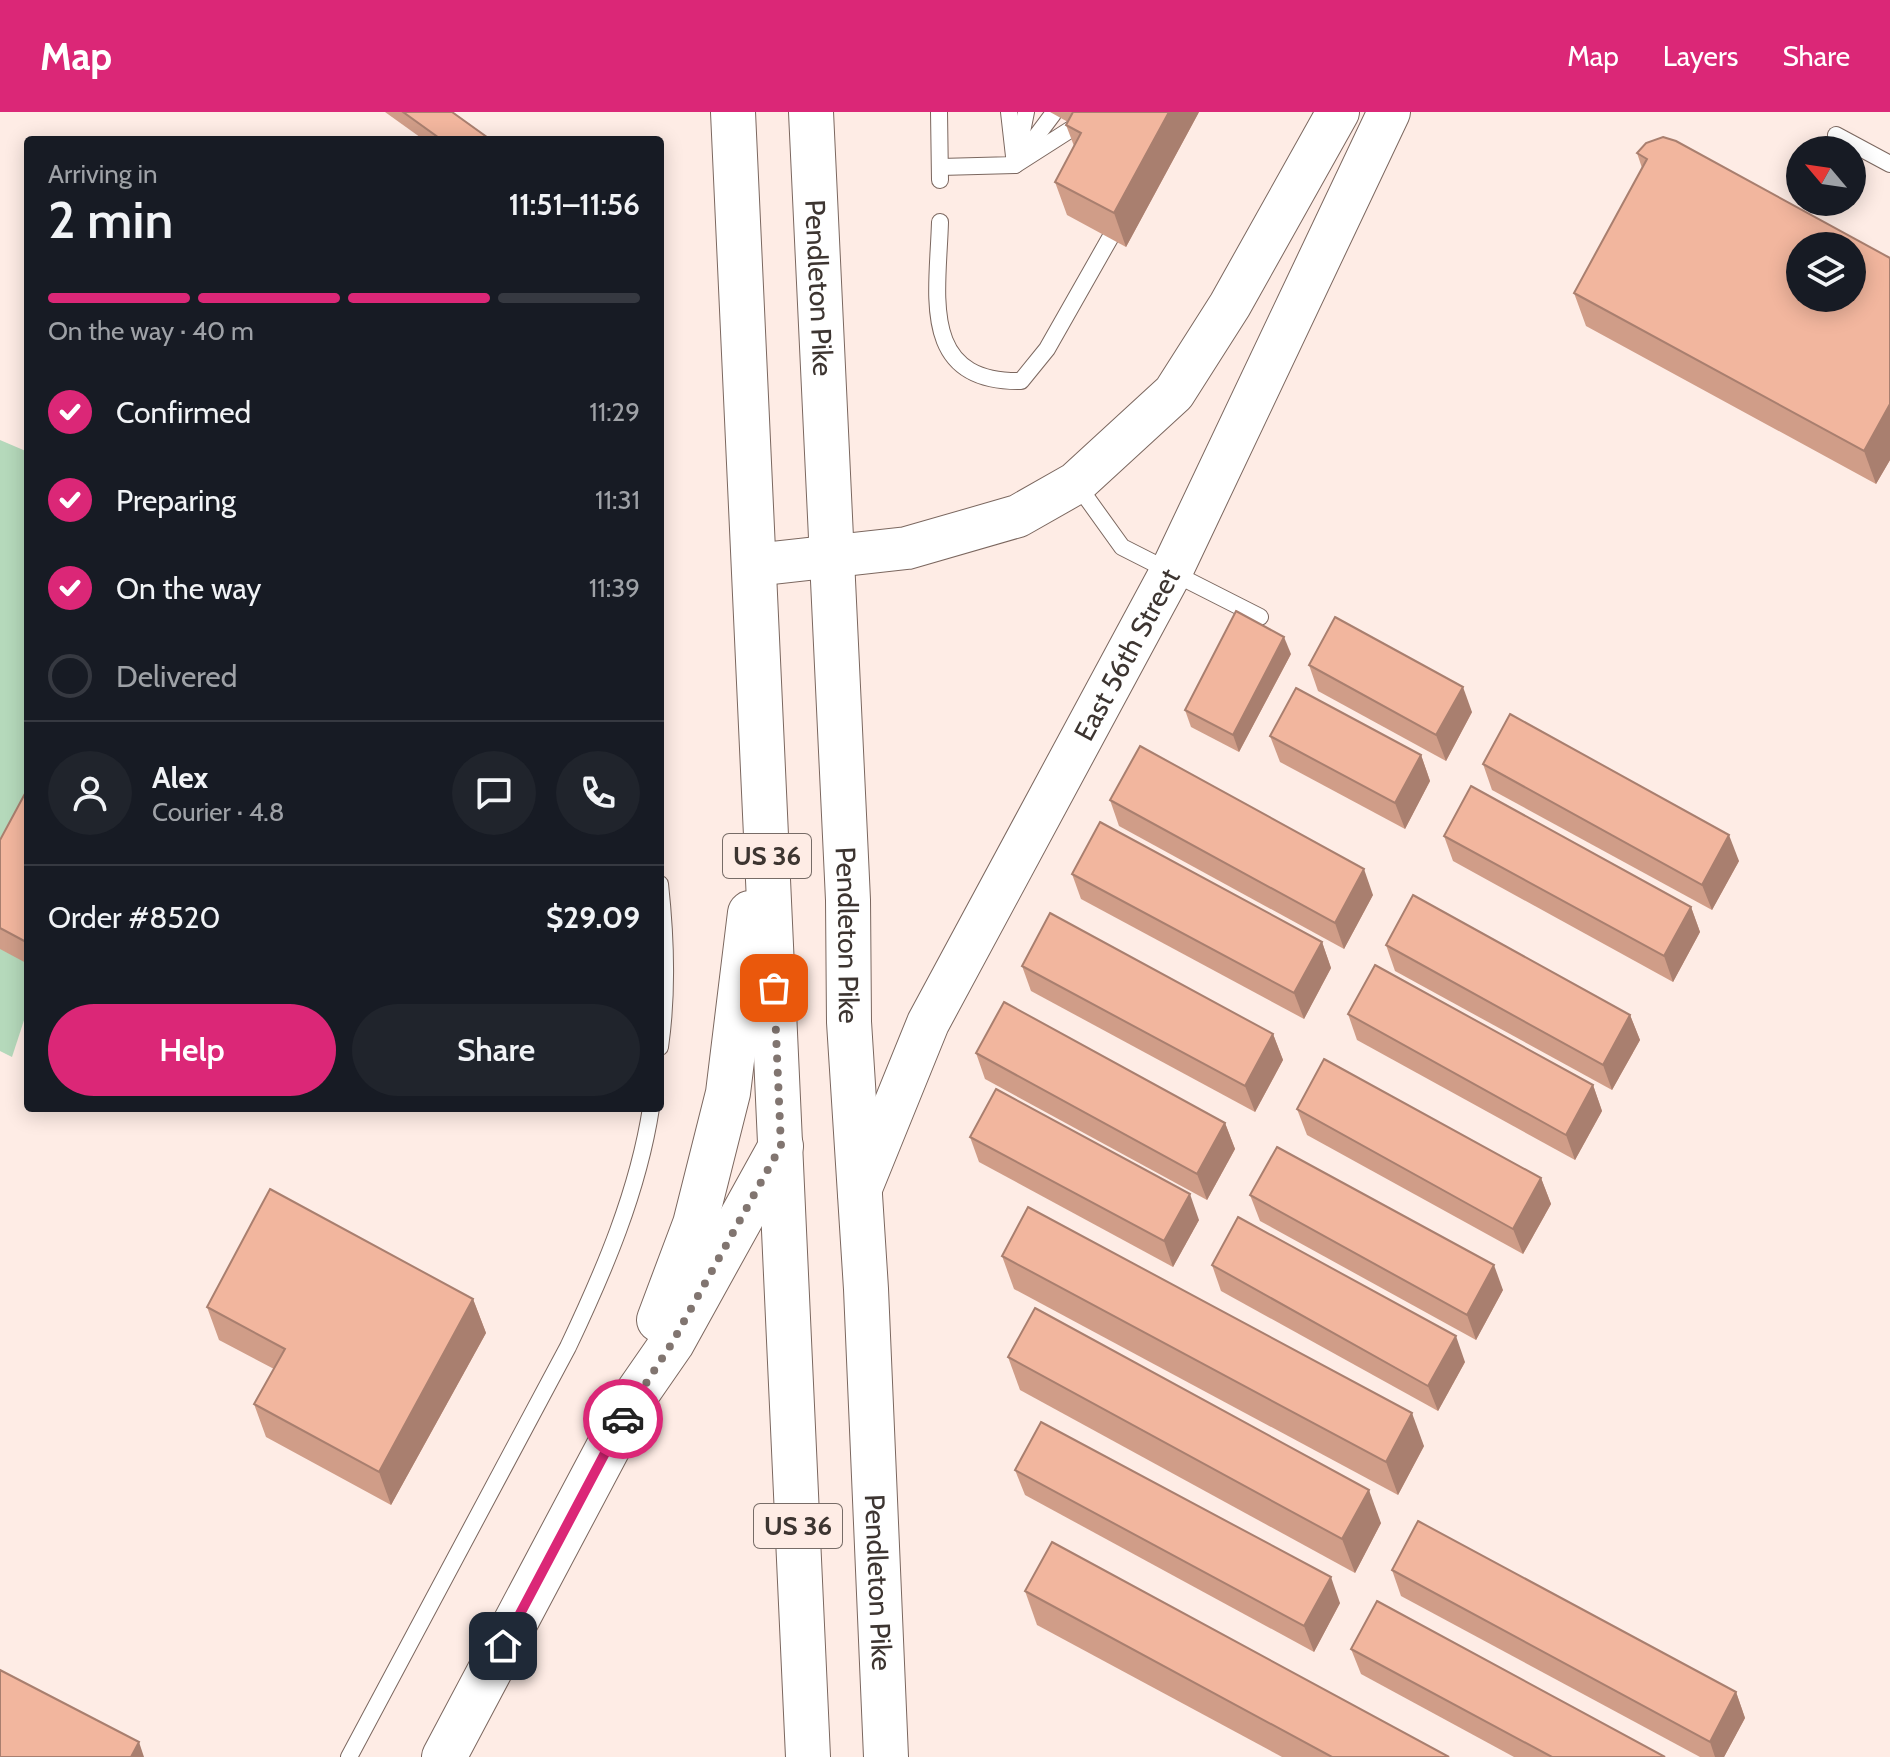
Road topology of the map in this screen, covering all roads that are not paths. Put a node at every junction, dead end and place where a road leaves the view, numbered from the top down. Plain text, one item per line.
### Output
1 (733, 112) edge
2 (811, 112) edge
3 (939, 112) edge
4 (1009, 112) edge
5 (1026, 112) edge
6 (1338, 112) edge
7 (1389, 112) edge
8 (1053, 114) edge
9 (1076, 126) edge
10 (1836, 135) dead end
11 (1890, 164) edge
12 (1015, 165) junction
13 (940, 222) dead end
14 (1110, 238) edge
15 (1076, 483) junction
16 (832, 560) junction
17 (754, 565) junction
18 (1171, 572) junction
19 (1260, 617) dead end
20 (764, 799) junction
21 (664, 921) edge
22 (664, 1022) edge
23 (650, 1112) edge
24 (781, 1146) junction
25 (859, 1193) junction
26 (636, 1395) junction
27 (349, 1757) edge
28 (444, 1757) edge
29 (808, 1757) edge
30 (886, 1757) edge

1 - 17 main road, US 36
2 - 16 main road, Pendleton Pike / US 36
3 - 12 lane
4 - 12 lane
5 - 12 lane
6 - 15 main road
7 - 18 main road, East 56th Street
8 - 12 lane
9 - 12 lane
10 - 11 lane
13 - 14 lane
15 - 16 main road
15 - 18 lane
16 - 17 main road
16 - 25 main road, Pendleton Pike / US 36
17 - 20 main road, US 36
18 - 19 lane
18 - 25 main road, East 56th Street
20 - 24 main road, US 36
20 - 26 main road
21 - 22 lane
23 - 27 lane
24 - 26 main road
24 - 29 main road, US 36
25 - 30 main road, Pendleton Pike / US 36
26 - 28 main road

